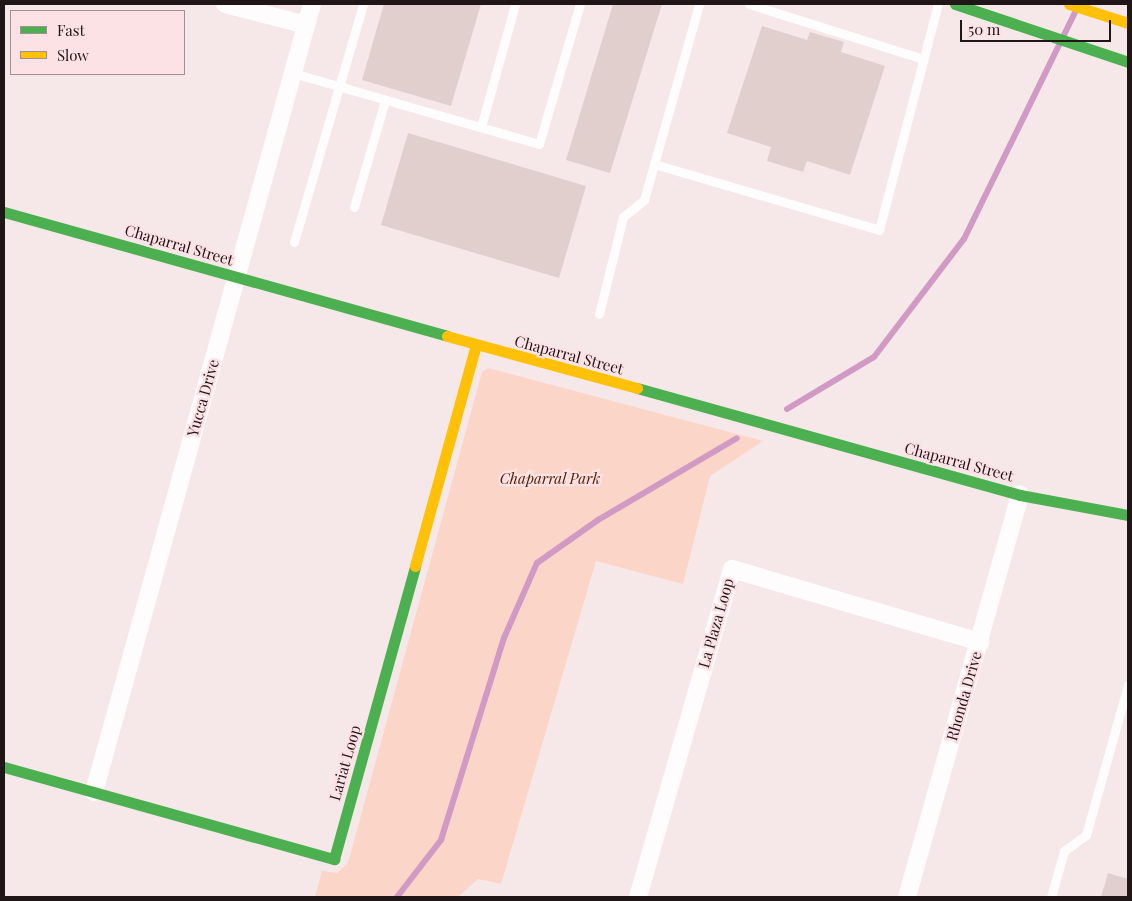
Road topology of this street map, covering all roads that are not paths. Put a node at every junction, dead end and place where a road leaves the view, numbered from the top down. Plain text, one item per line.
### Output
1 (224, 4) edge
2 (312, 4) edge
3 (363, 4) edge
4 (515, 4) edge
5 (580, 4) edge
6 (699, 4) edge
7 (749, 4) edge
8 (938, 4) edge
9 (955, 4) edge
10 (1069, 4) edge
11 (1128, 23) edge
12 (306, 25) junction
13 (923, 59) junction
14 (1128, 62) edge
15 (293, 73) junction
16 (339, 87) junction
17 (385, 100) junction
18 (480, 127) junction
19 (654, 164) junction
20 (354, 207) dead end
21 (4, 212) edge
22 (294, 242) dead end
23 (237, 276) junction
24 (599, 314) dead end
25 (476, 345) junction
26 (1020, 495) junction
27 (1128, 515) edge
28 (980, 642) junction
29 (1128, 686) edge
30 (4, 767) edge
31 (94, 792) junction
32 (638, 897) edge
33 (907, 897) edge
34 (1051, 897) edge

1 - 12 street
2 - 12 street, Yucca Drive
3 - 16 lane
4 - 18 lane
5 - 18 lane
6 - 19 lane
7 - 13 lane
8 - 13 lane
9 - 14 street
10 - 11 street
12 - 15 street, Yucca Drive
13 - 19 lane
15 - 16 lane
15 - 23 street, Yucca Drive
16 - 17 lane
16 - 22 lane
17 - 18 lane
17 - 20 lane
19 - 24 lane
21 - 23 street, Chaparral Street
23 - 25 street, Chaparral Street
23 - 31 street, Yucca Drive
25 - 26 street, Chaparral Street
25 - 31 street, Lariat Loop
26 - 27 street, Chaparral Street
26 - 28 street, Rhonda Drive
28 - 32 street, La Plaza Loop
28 - 33 street, Rhonda Drive
29 - 34 lane
30 - 31 street, Lariat Loop

